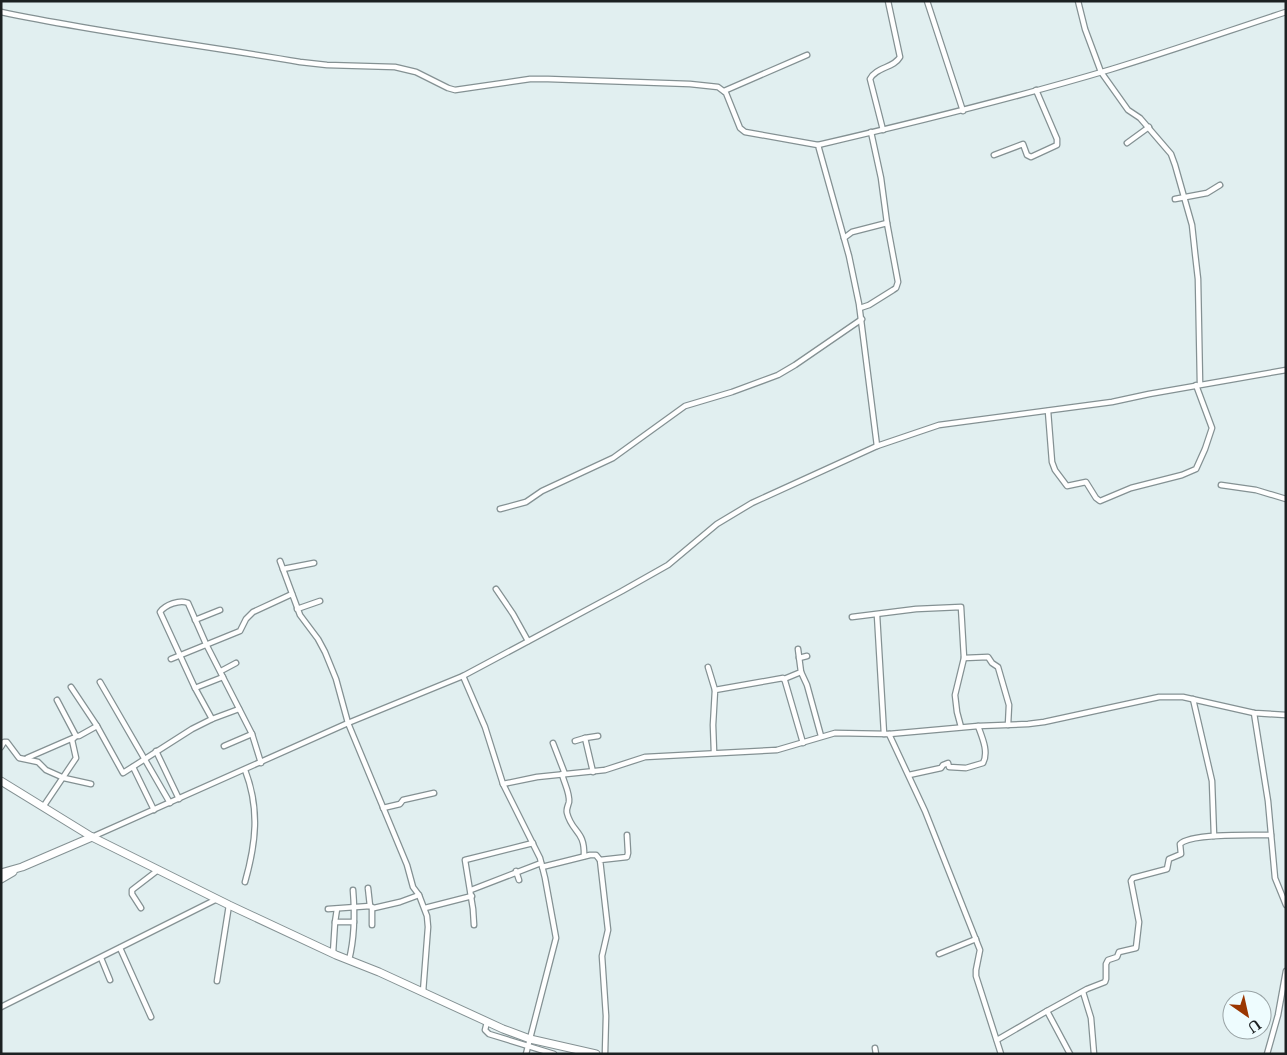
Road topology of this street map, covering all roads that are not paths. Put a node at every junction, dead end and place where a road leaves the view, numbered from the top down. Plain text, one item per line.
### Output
1 (888, 1) edge
2 (927, 1) edge
3 (1078, 1) edge
4 (1, 12) edge
5 (1286, 12) edge
6 (807, 55) dead end
7 (1102, 72) junction
8 (1036, 90) junction
9 (724, 91) junction
10 (963, 111) junction
11 (1149, 128) junction
12 (883, 130) junction
13 (872, 132) junction
14 (1126, 143) dead end
15 (818, 145) junction
16 (994, 155) dead end
17 (1220, 185) dead end
18 (1183, 198) junction
19 (1175, 199) dead end
20 (887, 223) junction
21 (844, 238) junction
22 (860, 308) junction
23 (862, 319) junction
24 (1286, 370) edge
25 (1198, 385) junction
26 (1048, 412) junction
27 (877, 446) junction
28 (1221, 486) dead end
29 (1286, 499) edge
30 (500, 509) dead end
31 (280, 561) dead end
32 (314, 564) dead end
33 (283, 569) junction
34 (496, 589) dead end
35 (292, 594) junction
36 (320, 601) dead end
37 (297, 609) junction
38 (220, 610) dead end
39 (877, 615) junction
40 (852, 617) dead end
41 (195, 620) junction
42 (528, 641) junction
43 (206, 644) junction
44 (798, 650) dead end
45 (180, 655) junction
46 (807, 656) dead end
47 (799, 658) junction
48 (964, 658) junction
49 (171, 659) dead end
50 (236, 663) dead end
51 (708, 667) dead end
52 (220, 671) junction
53 (801, 672) junction
54 (463, 676) junction
55 (224, 677) junction
56 (784, 679) junction
57 (100, 682) dead end
58 (71, 687) dead end
59 (195, 688) junction
60 (715, 690) junction
61 (1193, 699) junction
62 (57, 700) dead end
63 (239, 708) junction
64 (1254, 713) junction
65 (1286, 715) edge
66 (212, 719) junction
67 (348, 723) junction
68 (1008, 725) junction
69 (96, 726) junction
70 (978, 726) junction
71 (960, 727) junction
72 (252, 734) junction
73 (887, 734) junction
74 (598, 736) dead end
75 (821, 736) junction
76 (75, 737) junction
77 (585, 738) junction
78 (575, 741) dead end
79 (553, 743) dead end
80 (803, 743) junction
81 (224, 746) dead end
82 (1, 747) edge
83 (156, 751) junction
84 (714, 752) junction
85 (25, 759) junction
86 (144, 760) junction
87 (261, 763) junction
88 (133, 767) junction
89 (245, 770) junction
90 (593, 772) junction
91 (564, 774) junction
92 (909, 775) junction
93 (64, 778) junction
94 (1, 781) edge
95 (91, 784) dead end
96 (503, 784) junction
97 (434, 793) dead end
98 (179, 799) junction
99 (170, 803) junction
100 (43, 807) junction
101 (383, 808) junction
102 (154, 810) junction
103 (627, 835) dead end
104 (1271, 835) junction
105 (1214, 836) junction
106 (92, 837) junction
107 (533, 843) junction
108 (584, 856) junction
109 (600, 860) junction
110 (542, 865) junction
111 (22, 867) junction
112 (158, 870) junction
113 (516, 872) junction
114 (1, 873) edge
115 (1, 879) edge
116 (518, 880) dead end
117 (245, 882) dead end
118 (368, 888) dead end
119 (353, 890) dead end
120 (470, 890) junction
121 (419, 895) junction
122 (472, 896) junction
123 (217, 899) junction
124 (229, 905) junction
125 (1286, 905) edge
126 (355, 907) junction
127 (371, 907) junction
128 (141, 908) dead end
129 (425, 908) junction
130 (328, 909) dead end
131 (337, 909) junction
132 (335, 922) junction
133 (354, 922) junction
134 (372, 925) dead end
135 (474, 925) dead end
136 (976, 939) junction
137 (120, 948) junction
138 (333, 953) junction
139 (939, 954) dead end
140 (101, 958) junction
141 (349, 960) junction
142 (1286, 971) edge
143 (110, 980) dead end
144 (217, 981) dead end
145 (423, 992) junction
146 (1083, 992) junction
147 (1, 1007) edge
148 (1047, 1011) junction
149 (150, 1017) dead end
150 (487, 1022) junction
151 (530, 1039) junction
152 (998, 1040) junction
153 (527, 1047) junction
154 (526, 1054) edge
155 (554, 1054) edge
156 (596, 1054) edge
157 (605, 1054) edge
158 (1001, 1054) edge
159 (1070, 1054) edge
160 (1094, 1054) edge
161 (1267, 1054) edge

1 - 12 street
2 - 10 street
3 - 7 street
4 - 9 street
5 - 7 street
6 - 9 street
7 - 8 street
7 - 11 street
8 - 10 street
8 - 16 street
9 - 15 street
10 - 12 street
11 - 14 street
11 - 18 street
12 - 13 street
13 - 15 street
13 - 20 street
15 - 21 street
17 - 18 street
18 - 19 street
18 - 25 street
20 - 21 street
20 - 22 street
21 - 22 street
22 - 23 street
23 - 27 street
23 - 30 street
24 - 25 street
25 - 26 street
25 - 26 street
26 - 27 street
27 - 42 street
28 - 29 street
31 - 33 street
32 - 33 street
33 - 35 street
34 - 42 street
35 - 37 street
35 - 43 street
36 - 37 street
37 - 67 street
38 - 41 street
39 - 40 street
39 - 48 street
39 - 73 street
41 - 43 street
41 - 45 street
42 - 54 street
43 - 45 street
43 - 52 street
44 - 47 street
45 - 49 street
45 - 59 street
46 - 47 street
47 - 53 street
48 - 68 street
48 - 71 street
50 - 52 street
51 - 60 street
52 - 55 street
53 - 56 street
53 - 75 street
54 - 67 street
54 - 96 street
55 - 59 street
55 - 63 street
56 - 60 street
56 - 80 street
57 - 86 street
58 - 69 street
59 - 66 street
60 - 84 street
61 - 64 street
61 - 68 street
61 - 105 street
62 - 76 street
63 - 66 street
63 - 72 street
64 - 65 street
64 - 104 street
66 - 83 street
67 - 87 street
67 - 101 street
68 - 70 street
69 - 76 street
69 - 88 street
70 - 71 street
70 - 92 street
71 - 73 street
72 - 81 street
72 - 87 street
73 - 75 street
73 - 92 street
74 - 77 street
75 - 80 street
76 - 85 street
76 - 93 street
77 - 78 street
77 - 90 street
79 - 91 street
80 - 84 street
82 - 85 street
83 - 86 street
83 - 98 street
84 - 90 street
85 - 93 street
86 - 88 street
86 - 99 street
87 - 89 street
88 - 102 street
89 - 98 street
89 - 117 street
90 - 91 street
91 - 96 street
91 - 108 street
92 - 136 street
93 - 95 street
93 - 100 street
94 - 100 main road
96 - 107 street
97 - 101 street
98 - 99 street
99 - 102 street
100 - 106 main road
101 - 121 street
102 - 106 street
103 - 109 street
104 - 105 street
104 - 125 street
105 - 146 street
106 - 111 main road
106 - 112 main road
107 - 110 street
107 - 120 street
108 - 109 street
108 - 110 street
109 - 157 street
110 - 113 street
110 - 151 street
111 - 114 main road
111 - 115 main road
112 - 123 main road
112 - 128 street
113 - 116 street
113 - 120 street
118 - 127 street
119 - 126 street
120 - 122 street
121 - 127 street
121 - 129 street
122 - 129 street
122 - 135 street
123 - 124 main road
123 - 137 street
124 - 138 main road
124 - 144 street
126 - 127 street
126 - 131 street
126 - 133 street
127 - 134 street
129 - 145 street
130 - 131 street
131 - 132 street
132 - 133 street
132 - 138 street
133 - 141 street
136 - 139 street
136 - 152 street
137 - 140 street
137 - 149 street
138 - 141 main road
140 - 143 street
140 - 147 street
141 - 145 main road
142 - 161 street
145 - 150 main road
146 - 148 street
146 - 160 street
148 - 152 street
148 - 159 street
150 - 151 main road
150 - 153 street
151 - 153 street
151 - 156 main road
152 - 158 street
153 - 154 street
153 - 155 street

